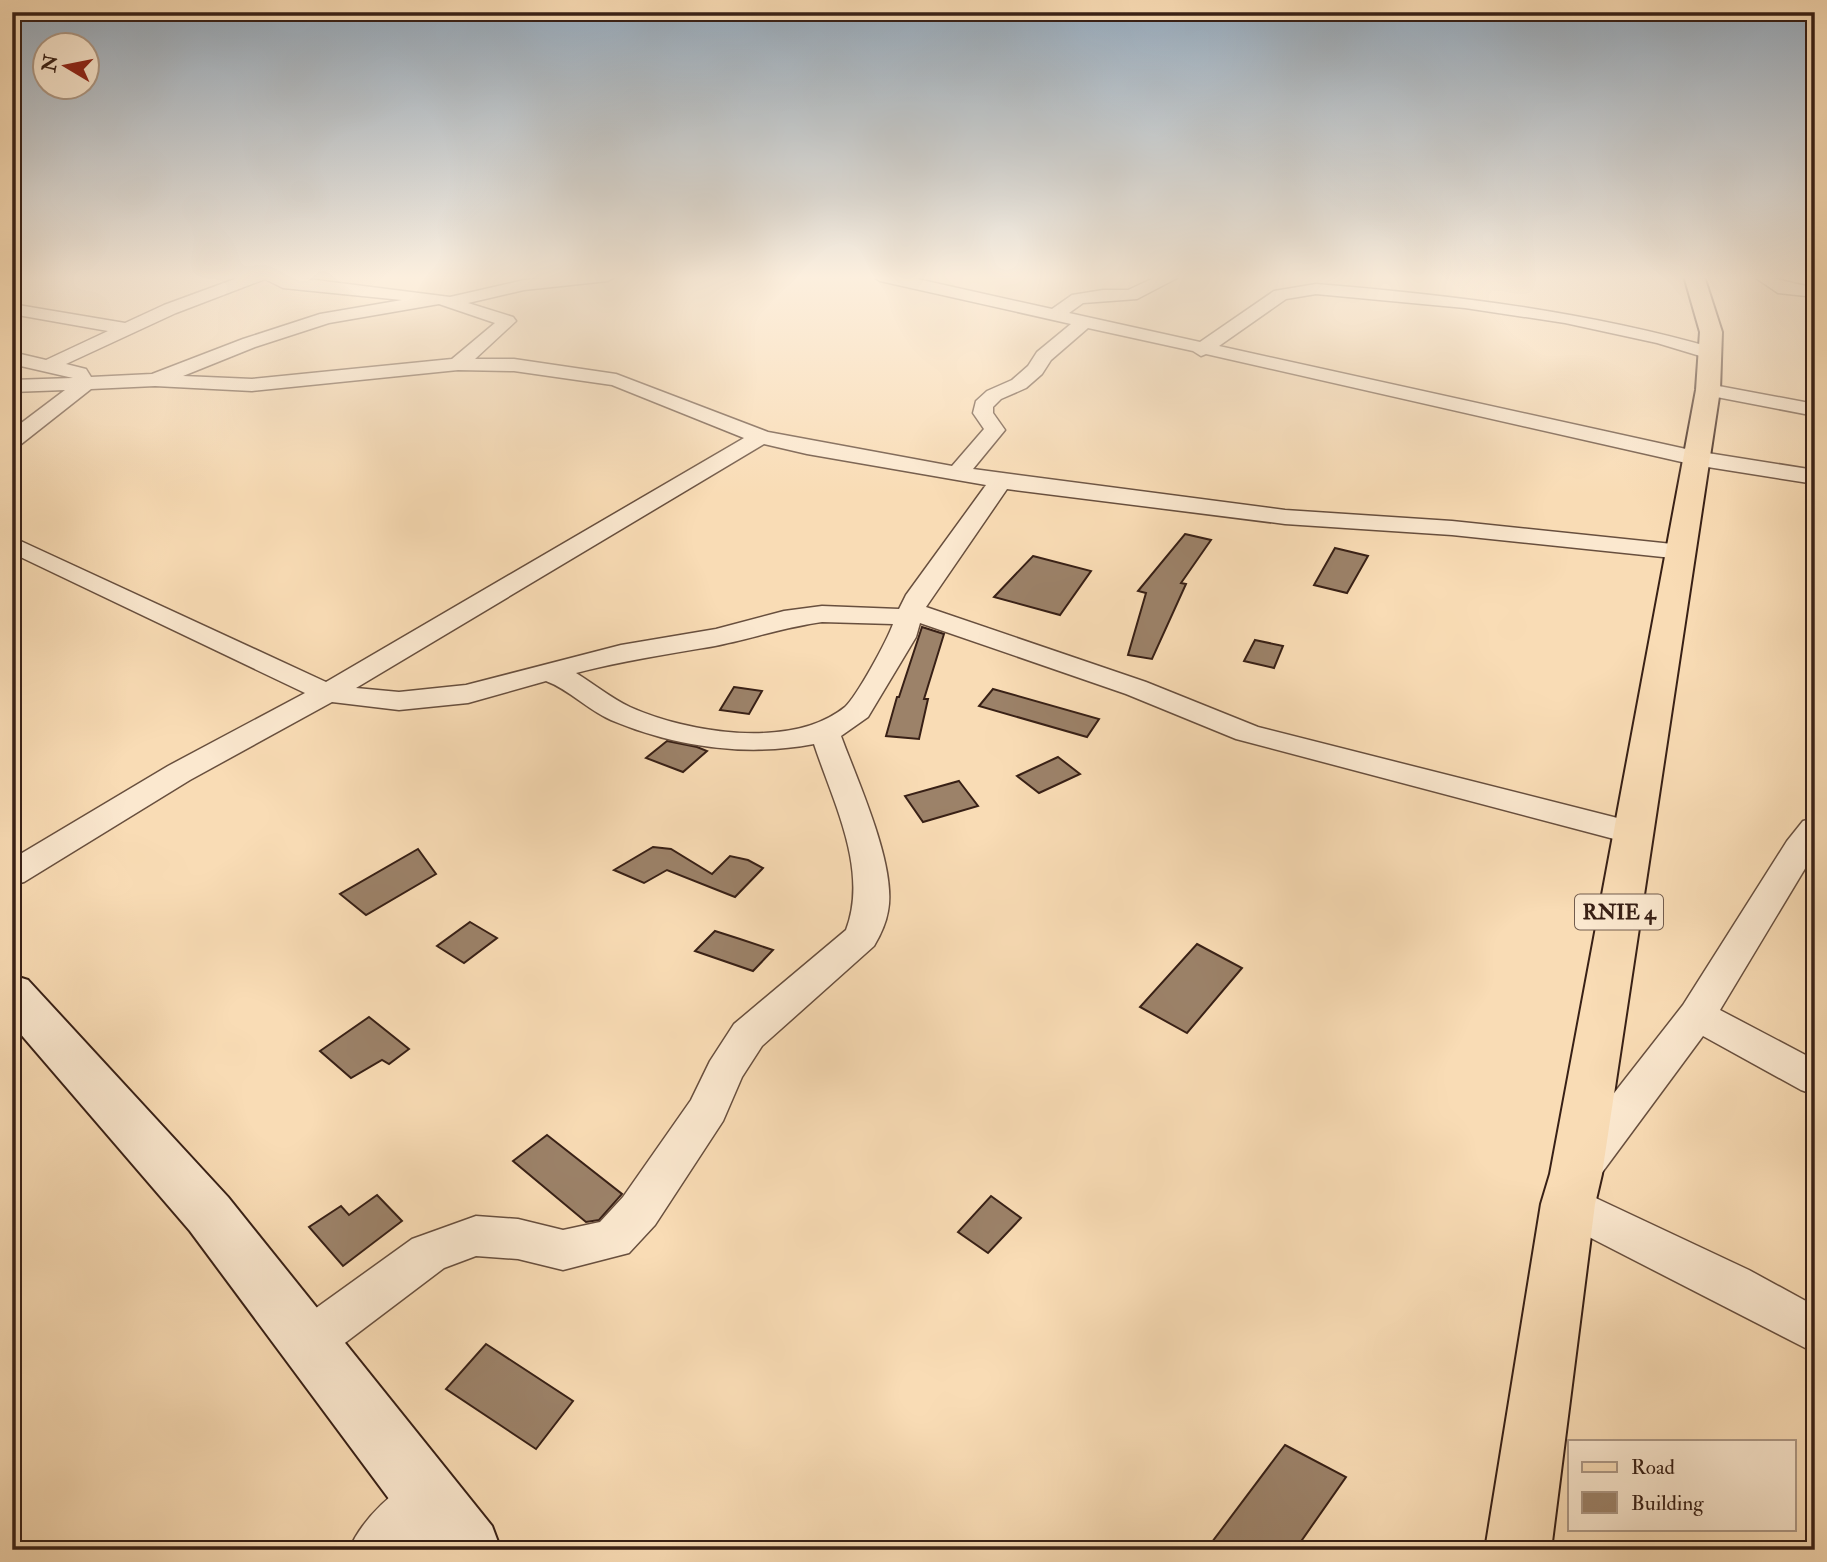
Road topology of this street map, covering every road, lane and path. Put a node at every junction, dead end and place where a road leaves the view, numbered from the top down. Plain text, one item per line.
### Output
1 (87, 349) edge
2 (234, 349) edge
3 (475, 349) edge
4 (1052, 349) edge
5 (1195, 349) edge
6 (1668, 349) edge
7 (1710, 349) edge
8 (1200, 350) joint
9 (12, 358) edge
10 (458, 364) junction
11 (53, 366) junction
12 (1709, 372) junction
13 (12, 380) edge
14 (155, 380) junction
15 (86, 383) junction
16 (12, 386) edge
17 (1815, 410) edge
18 (761, 437) junction
19 (12, 440) edge
20 (1695, 458) junction
21 (957, 474) junction
22 (1815, 477) edge
23 (1001, 481) junction
24 (12, 544) edge
25 (1682, 552) junction
26 (909, 614) junction
27 (547, 672) junction
28 (327, 692) junction
29 (825, 733) junction
30 (1815, 829) edge
31 (1633, 833) junction
32 (12, 874) edge
33 (12, 992) edge
34 (1697, 1015) junction
35 (1815, 1079) edge
36 (1572, 1189) junction
37 (1815, 1331) edge
38 (308, 1342) junction
39 (429, 1499) junction
40 (376, 1550) edge
41 (468, 1550) edge
42 (1518, 1550) edge

1 - 11 street
2 - 14 street
3 - 10 street
4 - 21 street
5 - 8 street
6 - 12 street
7 - 12 main road, RNIE 4
8 - 20 street
9 - 11 street
10 - 14 street
10 - 18 street
11 - 13 street
11 - 15 street
12 - 17 street
12 - 20 main road, RNIE 4
14 - 15 street
15 - 16 street
15 - 19 street
18 - 21 street
18 - 28 street
20 - 22 street
20 - 25 main road, RNIE 4
21 - 23 street
23 - 25 street
23 - 26 street
24 - 28 street
25 - 31 main road, RNIE 4
26 - 27 street
26 - 29 street
26 - 31 street
27 - 28 street
27 - 29 street
28 - 32 street
29 - 38 street
30 - 34 street
31 - 36 main road, RNIE 4
33 - 38 main road
34 - 35 street
34 - 36 street
36 - 37 street
36 - 42 main road, RNIE 4
38 - 39 main road
39 - 40 street
39 - 41 main road

